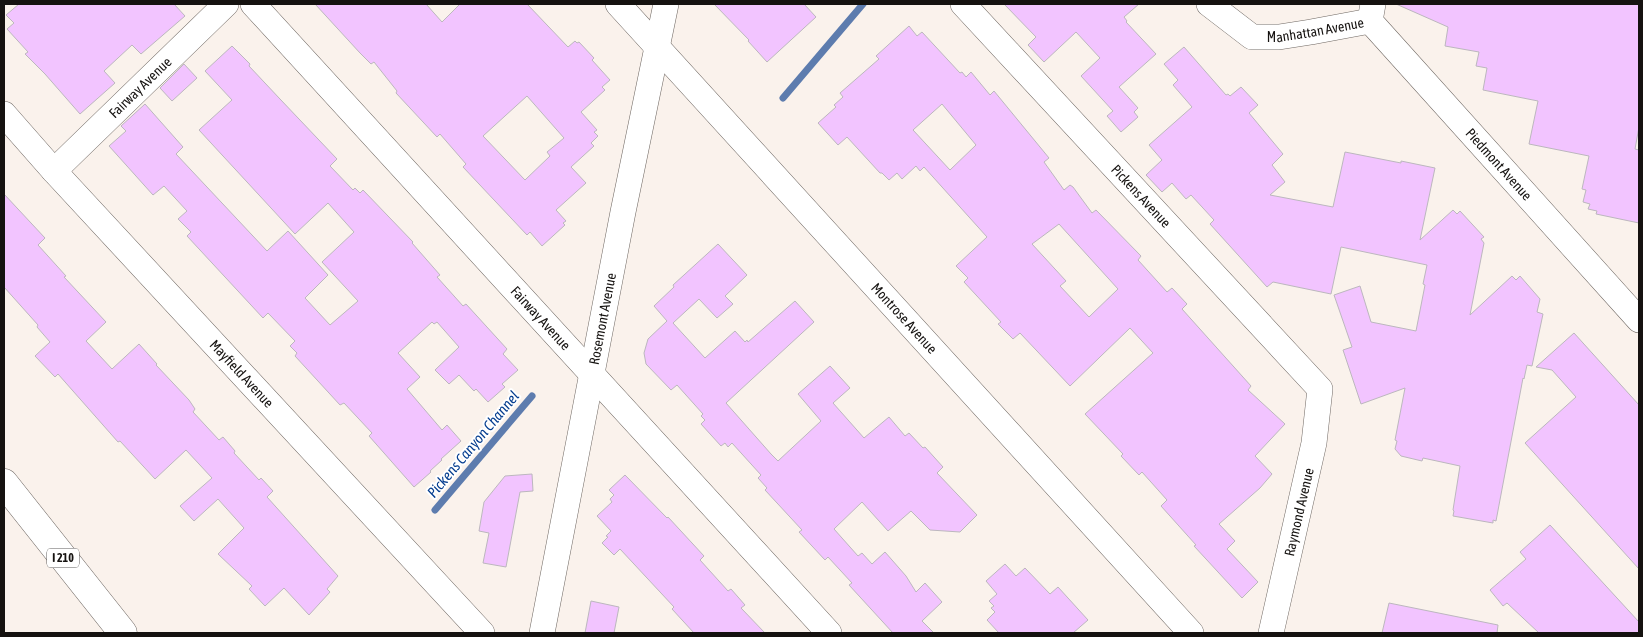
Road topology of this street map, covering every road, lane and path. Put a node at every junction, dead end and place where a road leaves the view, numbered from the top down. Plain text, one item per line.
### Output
1 (226, 4) edge
2 (253, 4) edge
3 (618, 4) edge
4 (666, 4) edge
5 (963, 4) edge
6 (1209, 4) edge
7 (1372, 12) edge
8 (657, 47) junction
9 (4, 114) edge
10 (54, 170) junction
11 (1639, 320) edge
12 (592, 376) junction
13 (1320, 389) joint
14 (4, 483) edge
15 (123, 633) edge
16 (482, 633) edge
17 (542, 633) edge
18 (829, 633) edge
19 (1191, 633) edge
20 (1271, 633) edge

1 - 10 street, Fairway Avenue
2 - 12 street, Fairway Avenue
3 - 8 street, Montrose Avenue
4 - 8 street, Rosemont Avenue
5 - 13 street, Pickens Avenue
6 - 7 street, Manhattan Avenue
7 - 11 street, Piedmont Avenue
8 - 12 street, Rosemont Avenue
8 - 19 street, Montrose Avenue
9 - 10 street, Mayfield Avenue
10 - 16 street, Mayfield Avenue
12 - 17 street, Rosemont Avenue
12 - 18 street, Fairway Avenue
13 - 20 street, Raymond Avenue
14 - 15 highway, I 210

